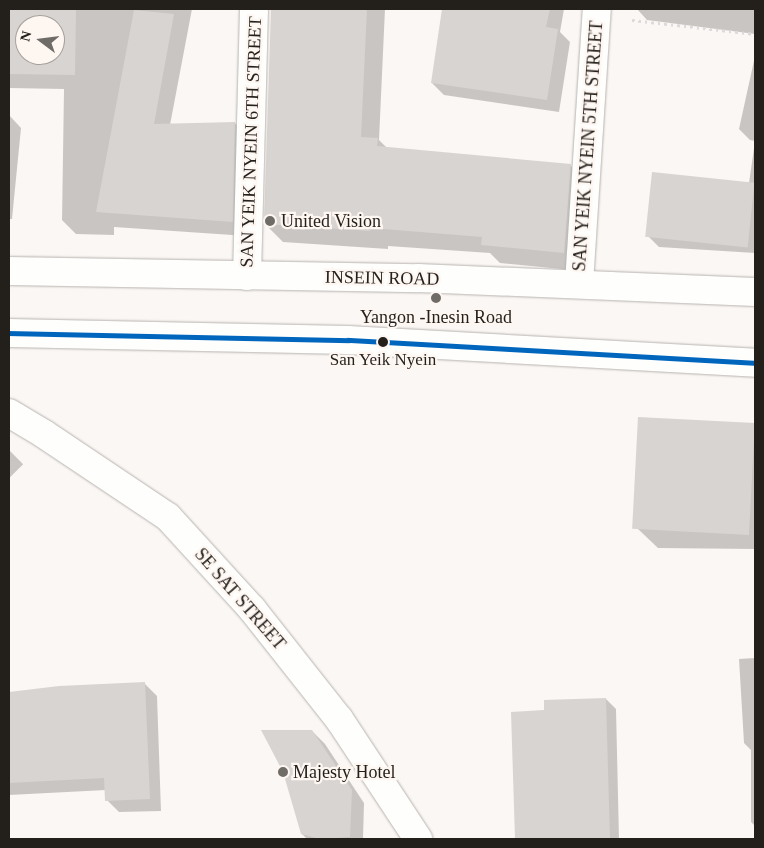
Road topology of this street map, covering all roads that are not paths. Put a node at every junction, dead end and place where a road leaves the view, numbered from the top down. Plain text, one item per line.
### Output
1 (254, 9) edge
2 (596, 12) edge
3 (9, 271) edge
4 (247, 276) junction
5 (579, 284) junction
6 (755, 292) edge
7 (9, 333) edge
8 (755, 363) edge
9 (9, 413) edge
10 (418, 839) edge

1 - 4 main road, SAN YEIK NYEIN 6TH STREET
2 - 5 main road, SAN YEIK NYEIN 5TH STREET
3 - 4 main road, INSEIN ROAD
4 - 5 main road, INSEIN ROAD
5 - 6 main road, INSEIN ROAD
7 - 8 main road
9 - 10 main road, SE SAT STREET

